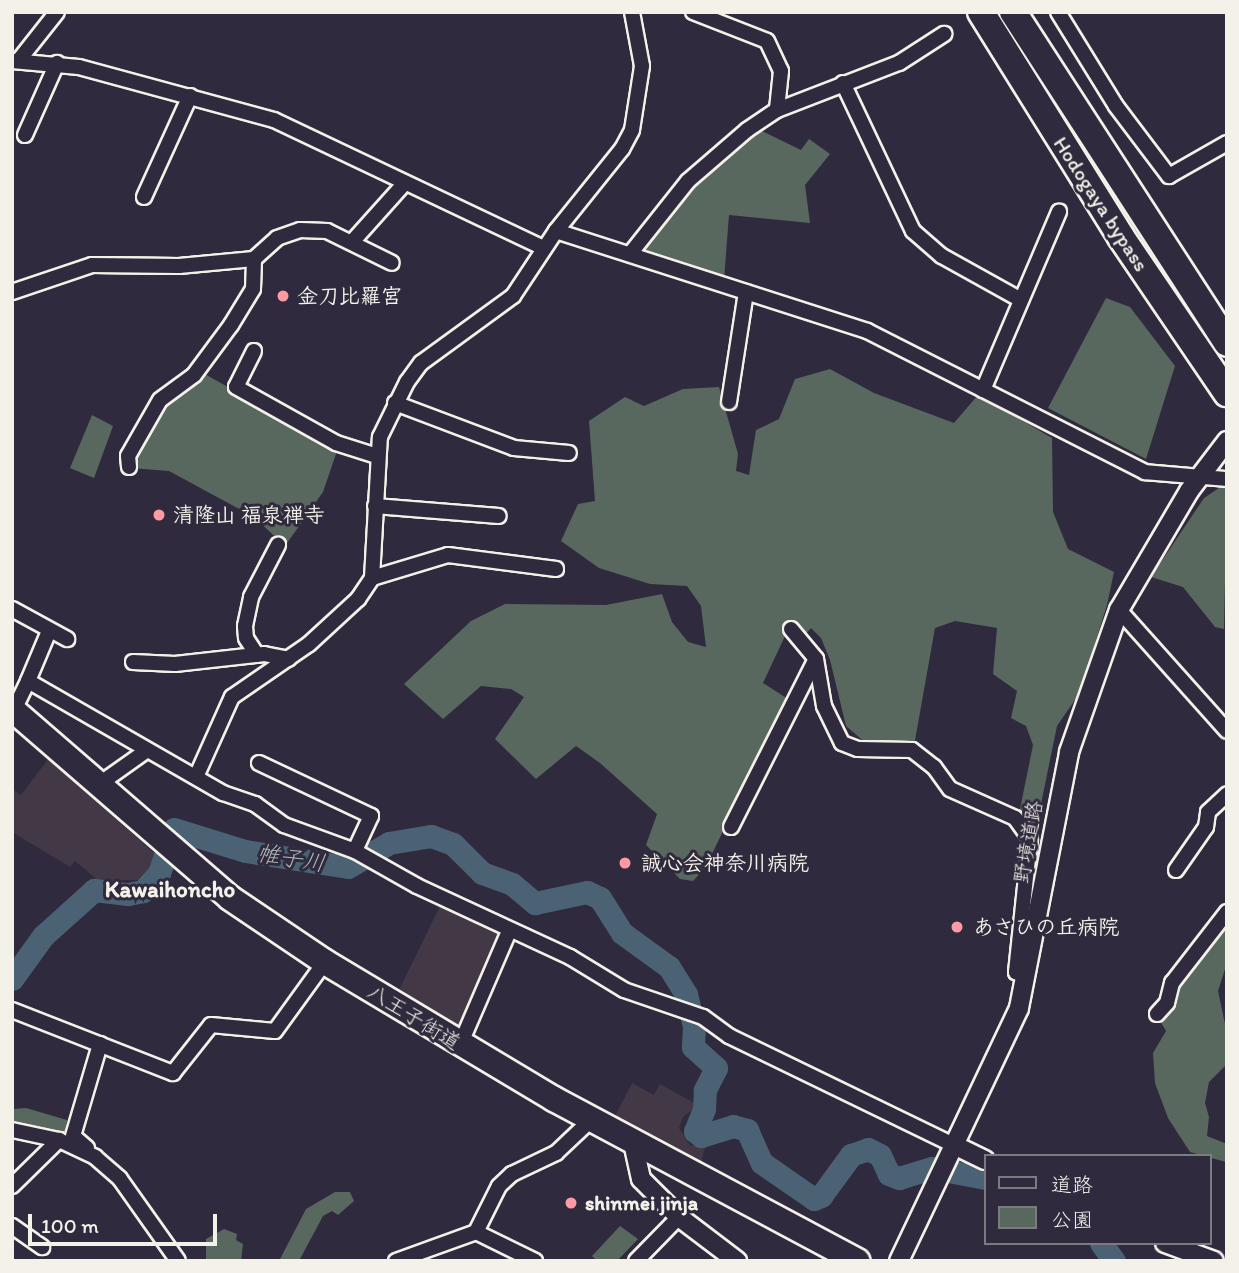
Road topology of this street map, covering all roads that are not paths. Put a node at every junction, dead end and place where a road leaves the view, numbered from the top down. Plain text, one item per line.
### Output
1 (57, 12) edge
2 (632, 12) edge
3 (693, 12) edge
4 (981, 12) edge
5 (1013, 12) edge
6 (1058, 12) edge
7 (944, 34) dead end
8 (15, 61) edge
9 (57, 63) junction
10 (843, 83) junction
11 (190, 96) junction
12 (777, 110) junction
13 (25, 135) dead end
14 (1227, 143) edge
15 (405, 183) junction
16 (144, 197) dead end
17 (1059, 212) dead end
18 (556, 231) junction
19 (352, 242) junction
20 (544, 248) junction
21 (630, 254) junction
22 (254, 259) junction
23 (391, 263) dead end
24 (12, 292) edge
25 (746, 292) junction
26 (1021, 300) junction
27 (1227, 342) edge
28 (254, 351) dead end
29 (983, 390) junction
30 (1227, 393) edge
31 (729, 402) dead end
32 (395, 403) junction
33 (1226, 442) edge
34 (569, 453) dead end
35 (377, 456) junction
36 (129, 467) dead end
37 (1201, 475) junction
38 (1227, 479) edge
39 (375, 506) junction
40 (499, 516) dead end
41 (278, 545) dead end
42 (556, 569) dead end
43 (372, 579) junction
44 (12, 610) edge
45 (1119, 610) junction
46 (48, 629) junction
47 (791, 629) dead end
48 (68, 639) dead end
49 (257, 655) junction
50 (289, 659) junction
51 (816, 659) junction
52 (133, 662) dead end
53 (28, 681) junction
54 (13, 711) edge
55 (1227, 731) edge
56 (146, 751) junction
57 (259, 763) dead end
58 (196, 777) junction
59 (97, 785) junction
60 (1227, 794) edge
61 (731, 827) dead end
62 (355, 851) junction
63 (1176, 870) dead end
64 (1227, 912) edge
65 (509, 931) junction
66 (325, 962) junction
67 (1026, 977) junction
68 (12, 1010) edge
69 (1157, 1014) dead end
70 (100, 1044) junction
71 (460, 1045) junction
72 (592, 1119) junction
73 (12, 1130) edge
74 (632, 1138) junction
75 (59, 1140) junction
76 (953, 1152) junction
77 (89, 1153) junction
78 (984, 1160) edge
79 (12, 1186) edge
80 (680, 1217) junction
81 (12, 1226) edge
82 (476, 1232) junction
83 (1170, 1245) edge
84 (42, 1247) dead end
85 (831, 1255) edge
86 (178, 1261) edge
87 (396, 1261) edge
88 (535, 1261) edge
89 (636, 1261) edge
90 (737, 1261) edge
91 (858, 1261) edge
92 (899, 1261) edge
93 (1214, 1261) edge

1 - 8 street
2 - 18 street
3 - 12 street
4 - 30 highway, Hodogaya bypass
5 - 27 highway, Hodogaya bypass
6 - 14 street
7 - 10 street
8 - 9 street
9 - 11 street
9 - 13 street
10 - 12 street
10 - 26 street
11 - 15 street
11 - 16 street
12 - 21 street
15 - 19 street
15 - 20 street
17 - 26 street
18 - 20 street
18 - 21 street
19 - 22 street
19 - 23 street
20 - 32 street
21 - 25 street
22 - 24 street
22 - 36 street
25 - 29 street
25 - 31 street
26 - 29 street
28 - 35 street
29 - 37 street
32 - 34 street
32 - 35 street
33 - 37 street, 野境道路
35 - 39 street
37 - 38 street
37 - 45 street, 野境道路
39 - 40 street
39 - 43 street
41 - 49 street
42 - 43 street
43 - 50 street
44 - 46 street
45 - 55 street
45 - 67 street, 野境道路
46 - 48 street
46 - 53 street
47 - 51 street
49 - 50 street
49 - 52 street
50 - 58 street
51 - 61 street
51 - 67 street
53 - 54 street
53 - 56 street
54 - 59 highway, 八王子街道
56 - 58 street
56 - 59 street
57 - 62 street
58 - 62 street
59 - 66 highway, 八王子街道
60 - 63 street
62 - 65 street
64 - 69 street
65 - 71 street
65 - 76 street
66 - 70 street
66 - 71 highway, 八王子街道
67 - 76 street, 野境道路
68 - 70 street
70 - 77 street
71 - 72 highway, 八王子街道
72 - 74 highway, 八王子街道
72 - 82 street
73 - 75 street
74 - 80 street
74 - 85 highway, 八王子街道
75 - 77 street
75 - 79 street
76 - 78 street
76 - 92 street, 野境道路
77 - 86 street
80 - 89 street
80 - 90 street
81 - 84 street
82 - 87 street
82 - 88 street
83 - 93 street
85 - 91 highway, 八王子街道

